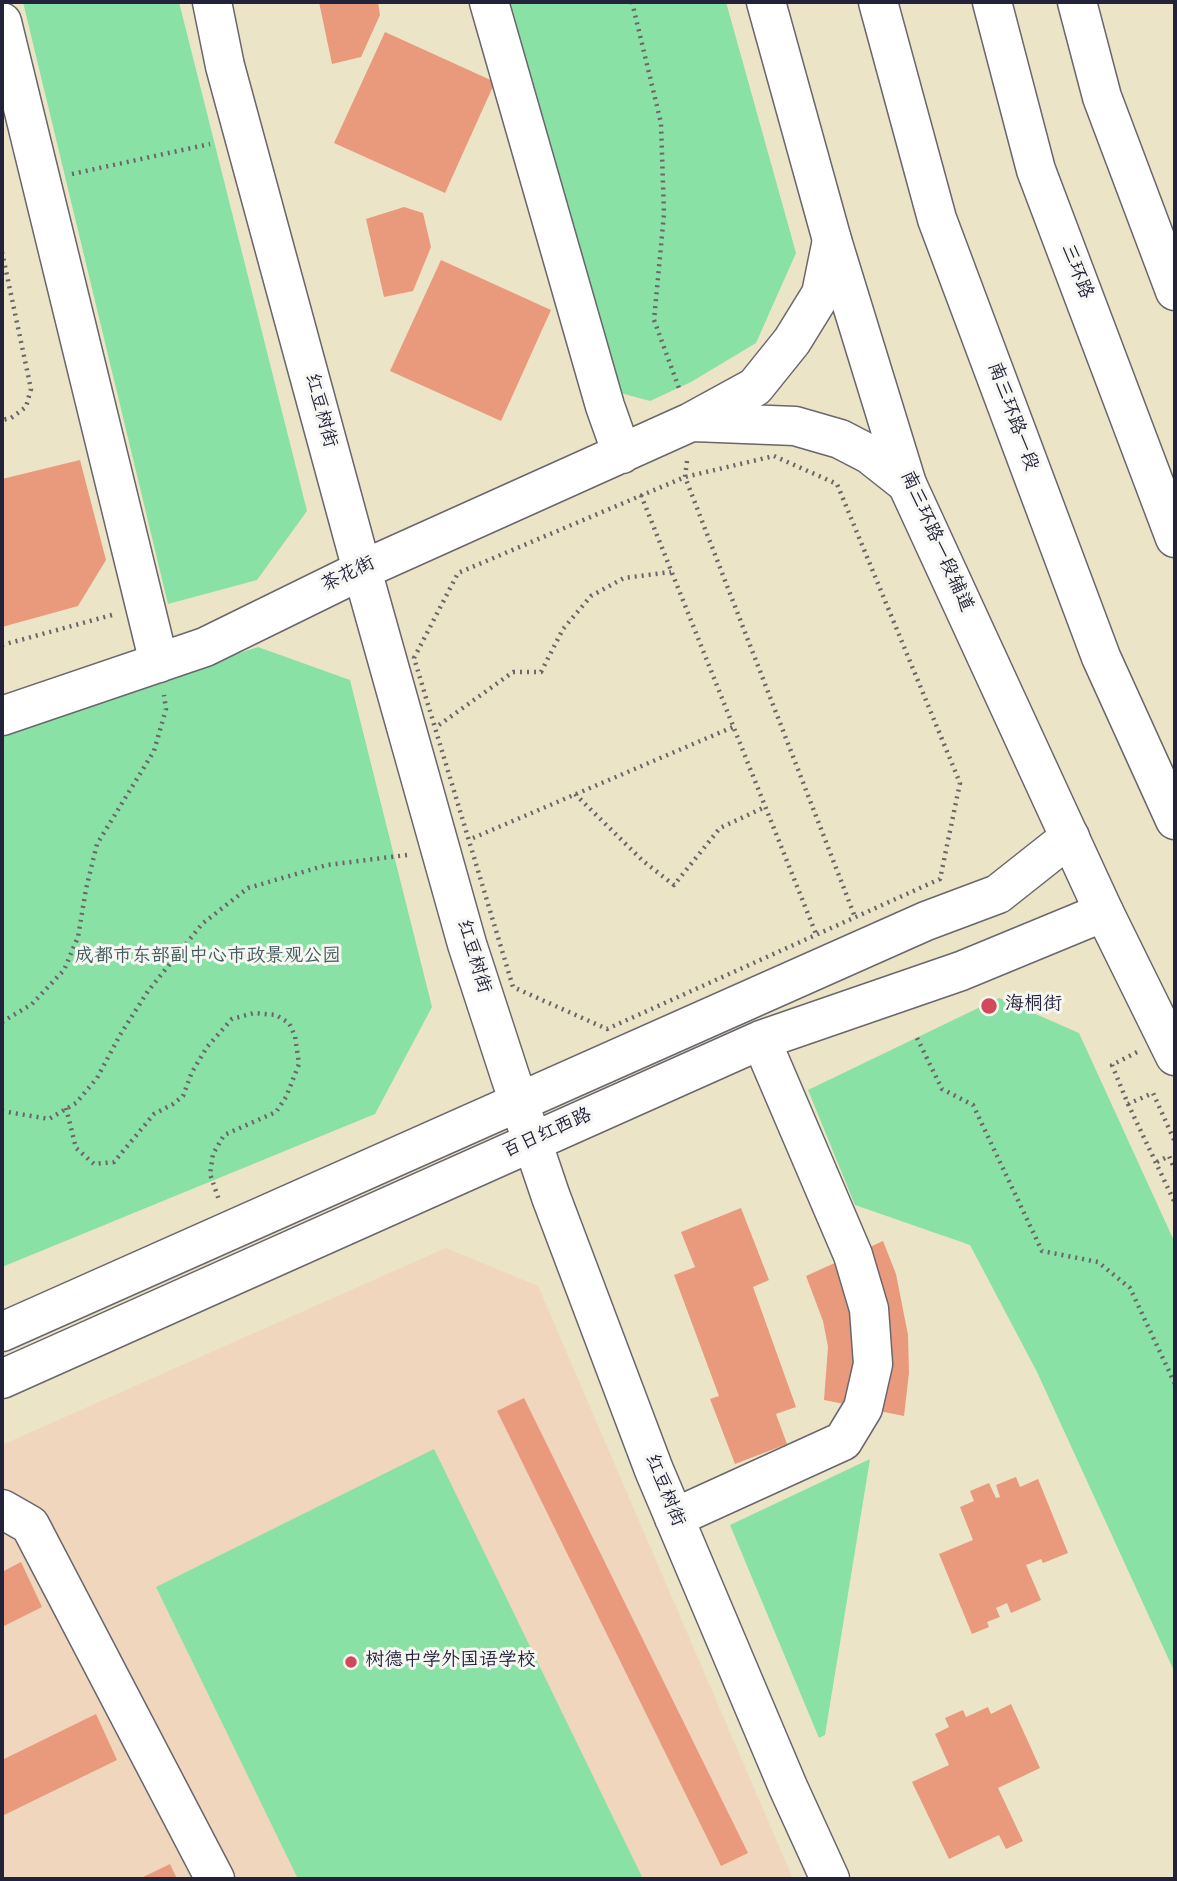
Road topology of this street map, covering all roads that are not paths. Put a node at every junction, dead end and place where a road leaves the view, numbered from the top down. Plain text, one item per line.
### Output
1 (212, 2) edge
2 (489, 2) edge
3 (766, 2) edge
4 (878, 2) edge
5 (992, 2) edge
6 (1077, 2) edge
7 (2, 22) edge
8 (832, 240) junction
9 (1175, 291) edge
10 (691, 422) junction
11 (622, 454) junction
12 (907, 484) junction
13 (1175, 538) edge
14 (362, 570) junction
15 (159, 663) junction
16 (2, 716) edge
17 (1175, 820) edge
18 (1070, 837) junction
19 (1104, 912) junction
20 (761, 1040) junction
21 (1171, 1047) edge
22 (518, 1102) junction
23 (532, 1142) junction
24 (2, 1332) edge
25 (2, 1379) edge
26 (2, 1508) edge
27 (674, 1518) junction
28 (215, 1879) edge
29 (830, 1879) edge

1 - 14 main road, 红豆树街
2 - 11 main road
3 - 8 main road, 南三环路一段辅道
4 - 17 main road, 南三环路一段
5 - 13 main road, 三环路
6 - 9 main road
7 - 15 main road
8 - 10 main road, 茶花街
8 - 12 main road, 南三环路一段辅道
10 - 11 main road, 茶花街
10 - 12 main road, 茶花街
11 - 14 main road, 茶花街
12 - 18 main road, 南三环路一段辅道
14 - 15 main road, 茶花街
14 - 22 main road, 红豆树街
15 - 16 main road, 茶花街
18 - 19 main road, 南三环路一段辅道
18 - 22 main road
19 - 20 main road, 百日红西路
19 - 21 main road, 南三环路一段辅道
20 - 23 main road, 百日红西路
20 - 27 main road
22 - 23 main road, 红豆树街
22 - 24 main road
23 - 25 main road, 百日红西路
23 - 27 main road, 红豆树街
26 - 28 main road
27 - 29 main road, 红豆树街

